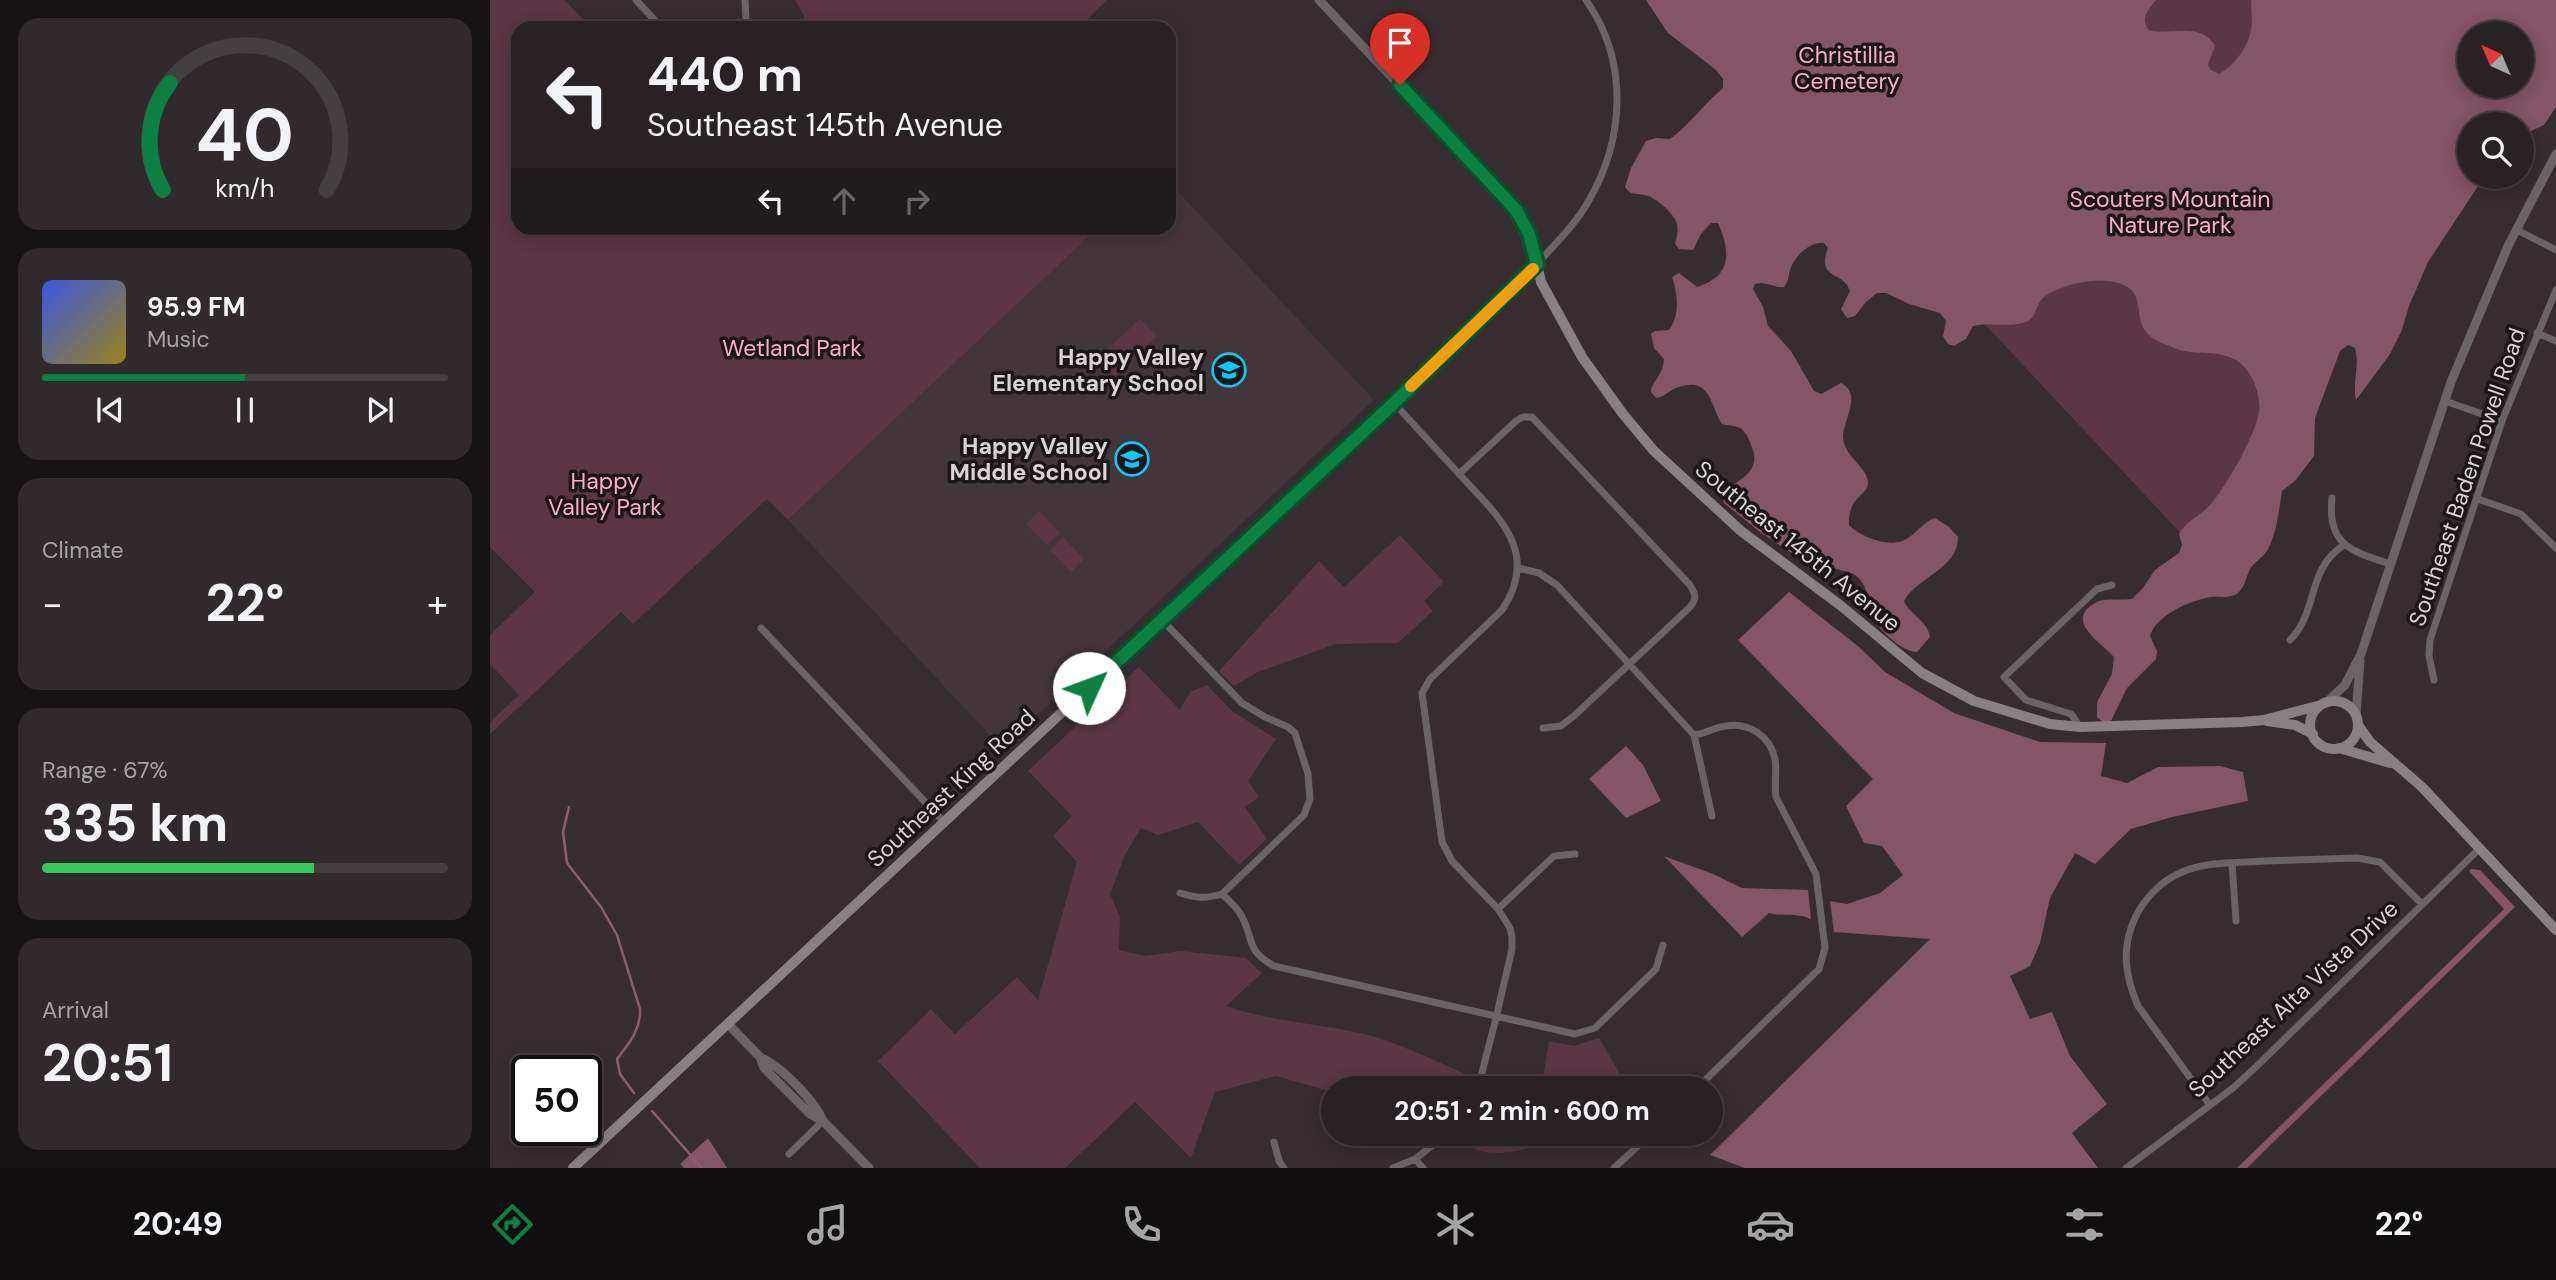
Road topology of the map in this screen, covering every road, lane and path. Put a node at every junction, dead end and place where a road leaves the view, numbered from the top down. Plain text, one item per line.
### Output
1 (636, 0) edge
2 (746, 0) edge
3 (1320, 0) edge
4 (1586, 0) edge
5 (656, 21) edge
6 (745, 21) edge
7 (2556, 154) edge
8 (2517, 230) junction
9 (2556, 250) edge
10 (1537, 264) junction
11 (2556, 290) edge
12 (2537, 333) junction
13 (2556, 341) edge
14 (2445, 401) junction
15 (1394, 403) junction
16 (2502, 421) junction
17 (1459, 474) junction
18 (2332, 498) dead end
19 (2478, 499) junction
20 (2344, 544) junction
21 (2556, 548) edge
22 (2390, 564) junction
23 (1518, 568) junction
24 (2112, 585) dead end
25 (1162, 620) junction
26 (761, 628) dead end
27 (2290, 640) dead end
28 (2361, 654) junction
29 (1629, 664) junction
30 (2434, 680) dead end
31 (2323, 704) junction
32 (2264, 720) junction
33 (2357, 720) junction
34 (2080, 727) junction
35 (1543, 729) dead end
36 (2313, 734) junction
37 (1694, 735) junction
38 (2339, 748) junction
39 (2396, 765) junction
40 (1712, 816) dead end
41 (946, 823) junction
42 (2479, 849) junction
43 (1575, 854) dead end
44 (2232, 863) junction
45 (1180, 893) dead end
46 (1222, 894) junction
47 (2422, 904) junction
48 (1498, 909) junction
49 (2236, 921) dead end
50 (2556, 930) edge
51 (1663, 945) dead end
52 (1496, 1018) junction
53 (728, 1024) junction
54 (1481, 1076) edge
55 (1710, 1076) edge
56 (2210, 1105) junction
57 (823, 1121) junction
58 (1274, 1142) dead end
59 (1432, 1146) edge
60 (1638, 1146) edge
61 (789, 1154) dead end
62 (1415, 1159) junction
63 (573, 1168) edge
64 (869, 1168) edge
65 (1284, 1168) edge
66 (1393, 1168) edge
67 (1423, 1168) edge
68 (1614, 1168) edge
69 (2126, 1168) edge

1 - 5 street
2 - 6 street
3 - 10 street, Southeast 145th Avenue
4 - 10 street
7 - 8 street
8 - 9 street
8 - 14 street
10 - 15 main road, Southeast King Road
10 - 34 main road, Southeast 145th Avenue
11 - 12 street, Southeast Baden Powell Road
12 - 13 street
12 - 16 street, Southeast Baden Powell Road
14 - 16 street
14 - 22 street
15 - 17 street
15 - 25 main road, Southeast King Road
16 - 19 street, Southeast Baden Powell Road
17 - 23 street
17 - 29 street
18 - 20 street
19 - 21 street
19 - 30 street, Southeast Baden Powell Road
20 - 22 street
20 - 27 street
22 - 28 street
23 - 29 street
23 - 48 street
24 - 34 street
25 - 41 main road, Southeast King Road
25 - 46 street
26 - 41 street
28 - 31 street
28 - 33 street
29 - 35 street
29 - 37 street
31 - 32 main road, Southeast 145th Avenue
31 - 33 main road
31 - 36 main road
32 - 34 main road, Southeast 145th Avenue
32 - 36 main road, Southeast 145th Avenue
33 - 38 main road
33 - 39 main road
36 - 38 main road, Southeast 145th Avenue
37 - 40 street
37 - 55 street
38 - 39 main road, Southeast 145th Avenue
39 - 42 main road
41 - 53 main road, Southeast King Road
42 - 47 street, Southeast Alta Vista Drive
42 - 50 main road
43 - 48 street
44 - 47 street
44 - 49 street
44 - 56 street
45 - 46 street
46 - 52 street
47 - 56 street, Southeast Alta Vista Drive
48 - 52 street
51 - 52 street
52 - 54 street
53 - 57 street
53 - 63 main road, Southeast King Road
56 - 69 street, Southeast Alta Vista Drive
57 - 61 street
57 - 64 street
58 - 65 street
59 - 62 street
60 - 68 street
62 - 66 street
62 - 67 street

